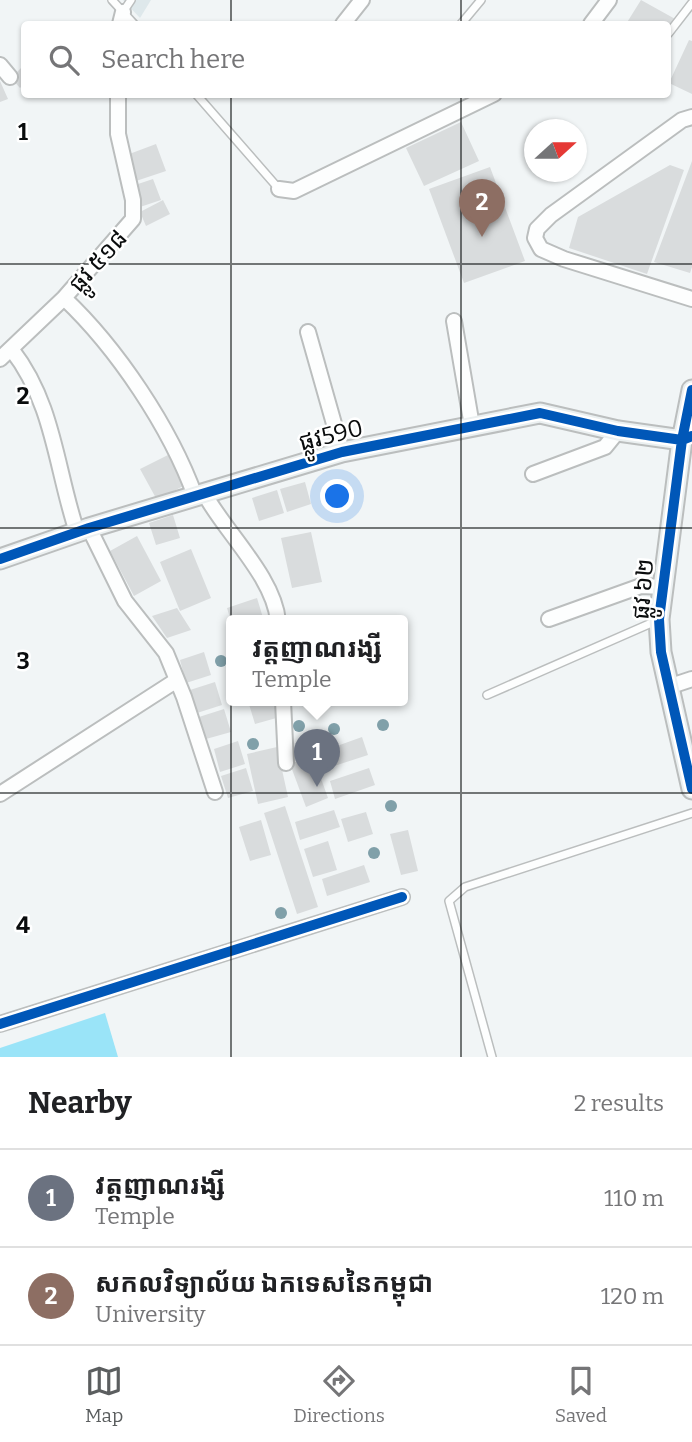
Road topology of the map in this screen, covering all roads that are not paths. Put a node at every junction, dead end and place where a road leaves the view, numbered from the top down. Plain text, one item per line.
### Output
1 (112, 0) edge
2 (362, 0) edge
3 (481, 0) edge
4 (609, 0) edge
5 (692, 3) edge
6 (125, 12) edge
7 (345, 21) edge
8 (464, 21) edge
9 (595, 21) edge
10 (671, 29) edge
11 (0, 65) edge
12 (10, 77) dead end
13 (118, 98) edge
14 (199, 98) edge
15 (486, 98) edge
16 (692, 117) edge
17 (279, 189) joint
18 (64, 298) junction
19 (692, 299) edge
20 (454, 321) dead end
21 (308, 332) dead end
22 (12, 350) junction
23 (0, 359) edge
24 (692, 390) edge
25 (472, 426) junction
26 (618, 431) junction
27 (687, 438) edge
28 (342, 452) junction
29 (533, 474) dead end
30 (199, 494) junction
31 (83, 530) junction
32 (0, 559) edge
33 (663, 587) junction
34 (277, 615) edge
35 (549, 619) dead end
36 (659, 619) junction
37 (692, 679) edge
38 (177, 680) junction
39 (668, 687) junction
40 (487, 695) dead end
41 (283, 706) edge
42 (286, 763) dead end
43 (692, 789) edge
44 (215, 792) dead end
45 (0, 794) edge
46 (692, 813) edge
47 (402, 897) dead end
48 (0, 1024) edge
49 (492, 1057) edge

1 - 6 lane
2 - 7 street
3 - 8 lane
4 - 9 street
5 - 10 lane
11 - 12 street
13 - 18 street, ផ្លូវ ៥១៨
14 - 17 lane
15 - 17 street
16 - 19 street
18 - 22 street, ផ្លូវ ៥១៨
18 - 30 street
20 - 25 street
21 - 28 street
22 - 23 street, ផ្លូវ ៥១៨
22 - 31 street
24 - 27 street, ផ្លូវ ៦២
25 - 26 street, ផ្លូវ590
25 - 28 street, ផ្លូវ590
26 - 27 street, ផ្លូវ590
26 - 29 street
27 - 33 street, ផ្លូវ ៦២
28 - 30 street, ផ្លូវ590
30 - 31 street, ផ្លូវ590
30 - 34 street
31 - 32 street, ផ្លូវ590
31 - 38 street
33 - 35 street
33 - 36 street, ផ្លូវ ៦២
36 - 39 street, ផ្លូវ ៦២
36 - 40 lane
37 - 39 street
38 - 44 street
38 - 45 street
39 - 43 street, ផ្លូវ ៦២
41 - 42 street
46 - 49 lane
47 - 48 street

